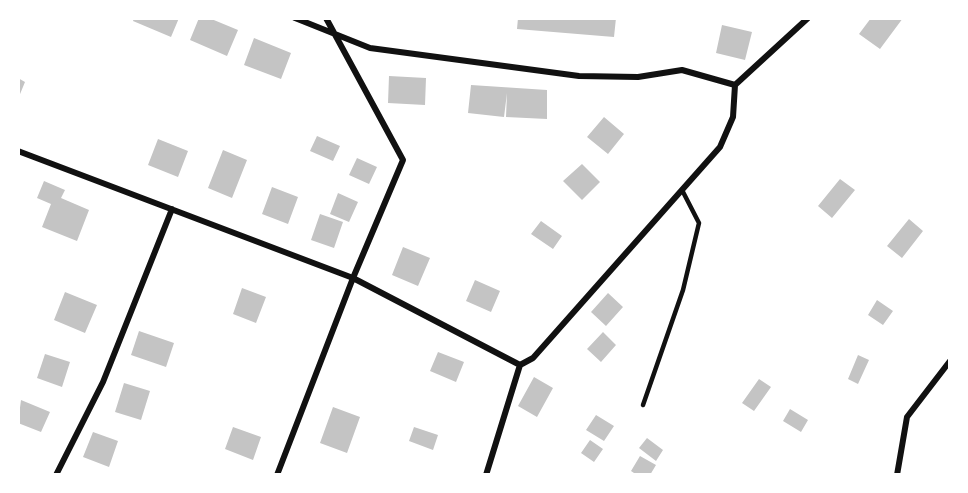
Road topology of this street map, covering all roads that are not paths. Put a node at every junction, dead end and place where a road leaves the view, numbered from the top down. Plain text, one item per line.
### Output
1 (295, 18) edge
2 (326, 18) edge
3 (808, 18) edge
4 (331, 31) junction
5 (735, 85) junction
6 (18, 151) edge
7 (682, 189) junction
8 (172, 209) junction
9 (353, 278) junction
10 (950, 360) edge
11 (520, 365) junction
12 (643, 405) dead end
13 (56, 475) edge
14 (277, 475) edge
15 (486, 475) edge
16 (897, 475) edge

1 - 4 street
2 - 4 street
3 - 5 street
4 - 5 street
4 - 9 street
5 - 7 street
6 - 8 street
7 - 11 street
7 - 12 lane
8 - 9 street
8 - 13 street
9 - 11 street
9 - 14 street
10 - 16 street
11 - 15 street

